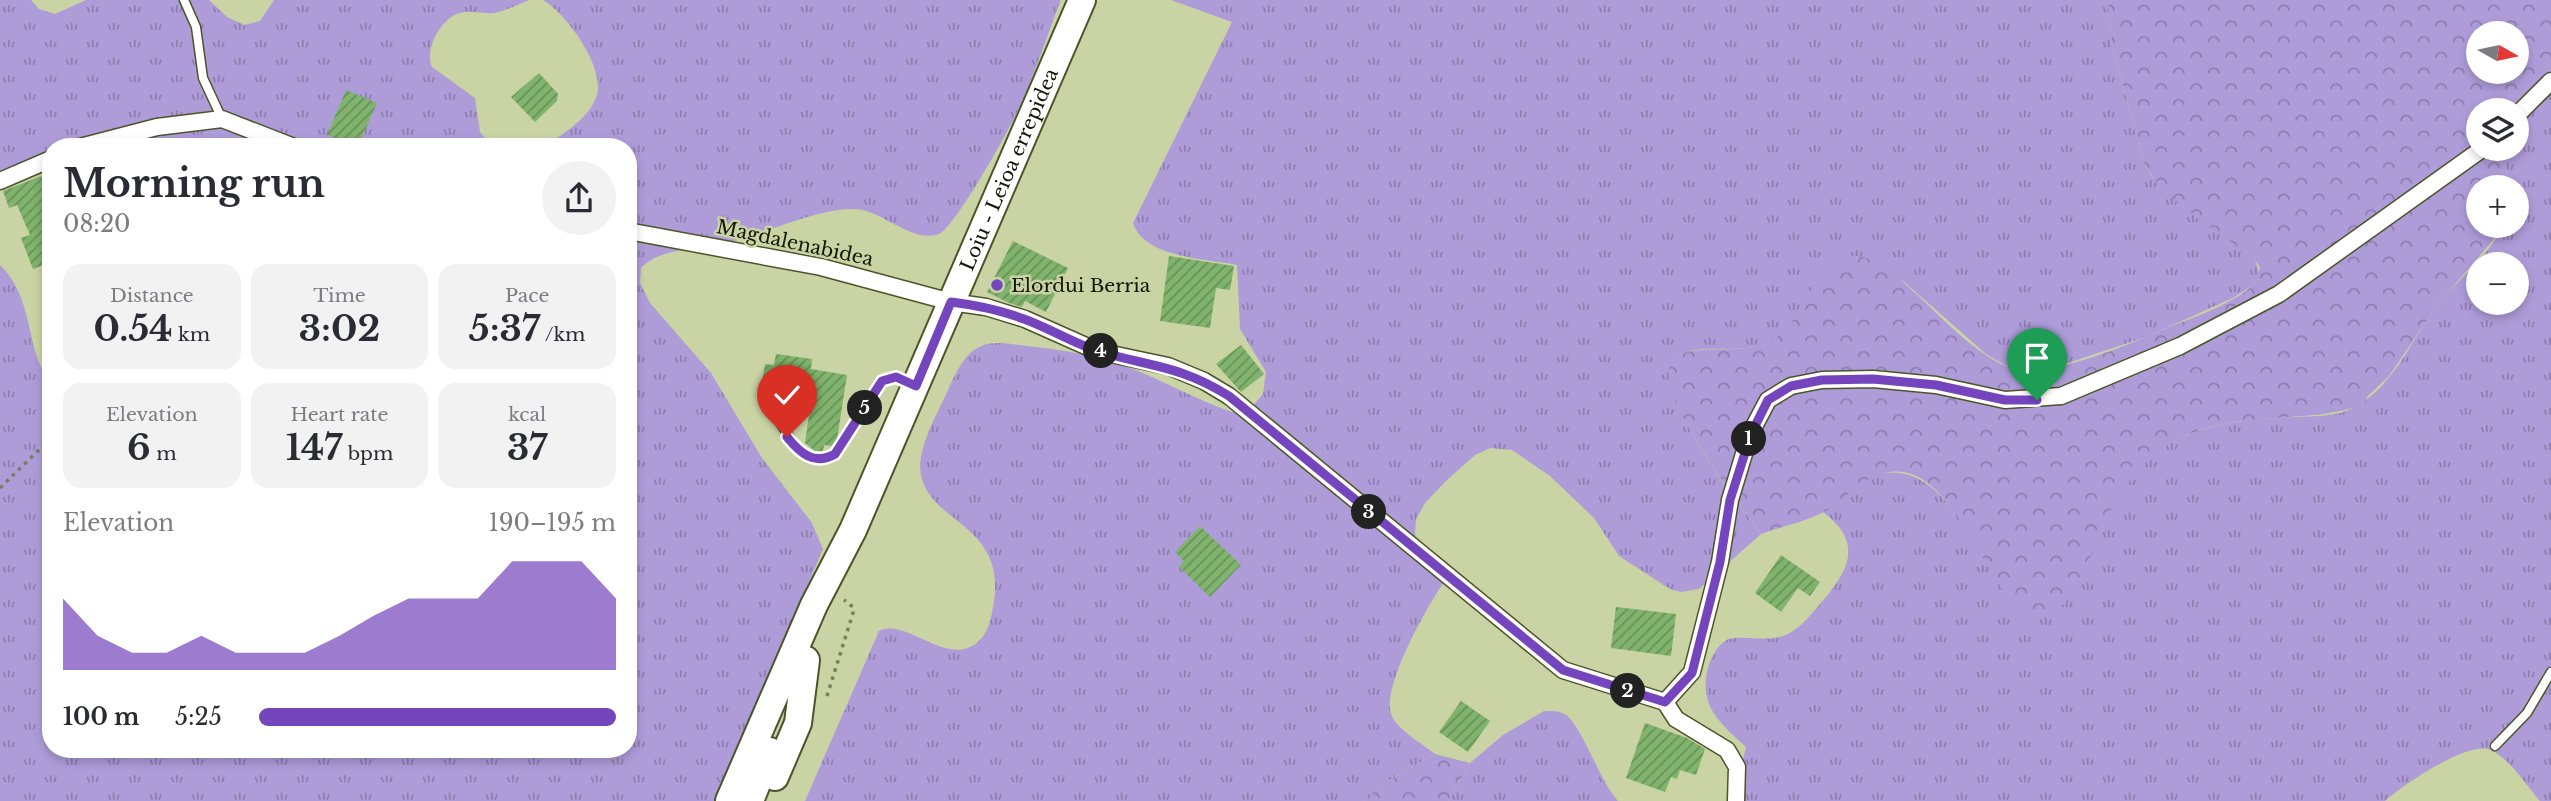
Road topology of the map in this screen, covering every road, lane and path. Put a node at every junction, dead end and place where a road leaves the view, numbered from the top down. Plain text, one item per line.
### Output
1 (184, 0) edge
2 (1082, 0) edge
3 (2551, 80) edge
4 (2529, 103) edge
5 (222, 119) junction
6 (115, 138) edge
7 (271, 138) edge
8 (2466, 160) edge
9 (42, 163) edge
10 (0, 181) edge
11 (637, 233) edge
12 (951, 302) junction
13 (916, 386) junction
14 (772, 401) dead end
15 (42, 447) edge
16 (0, 488) edge
17 (853, 530) junction
18 (806, 660) junction
19 (2551, 672) edge
20 (1665, 702) junction
21 (2495, 746) dead end
22 (735, 793) edge
23 (750, 801) edge
24 (765, 801) edge
25 (1736, 801) edge

1 - 5 lane
2 - 12 main road, Loiu - Leioa errepidea
3 - 4 street
5 - 6 street
5 - 7 street
8 - 20 street
9 - 10 street
11 - 12 street, Magdalenabidea
12 - 13 main road, Loiu - Leioa errepidea
12 - 20 street, Magdalenabidea
13 - 14 lane
13 - 17 main road, Loiu - Leioa errepidea
15 - 16 path
17 - 18 main road, Loiu - Leioa errepidea
17 - 22 main road, Loiu - Leioa errepidea
18 - 23 main road, Loiu - Leioa errepidea
18 - 24 main road
19 - 21 lane
20 - 25 street

